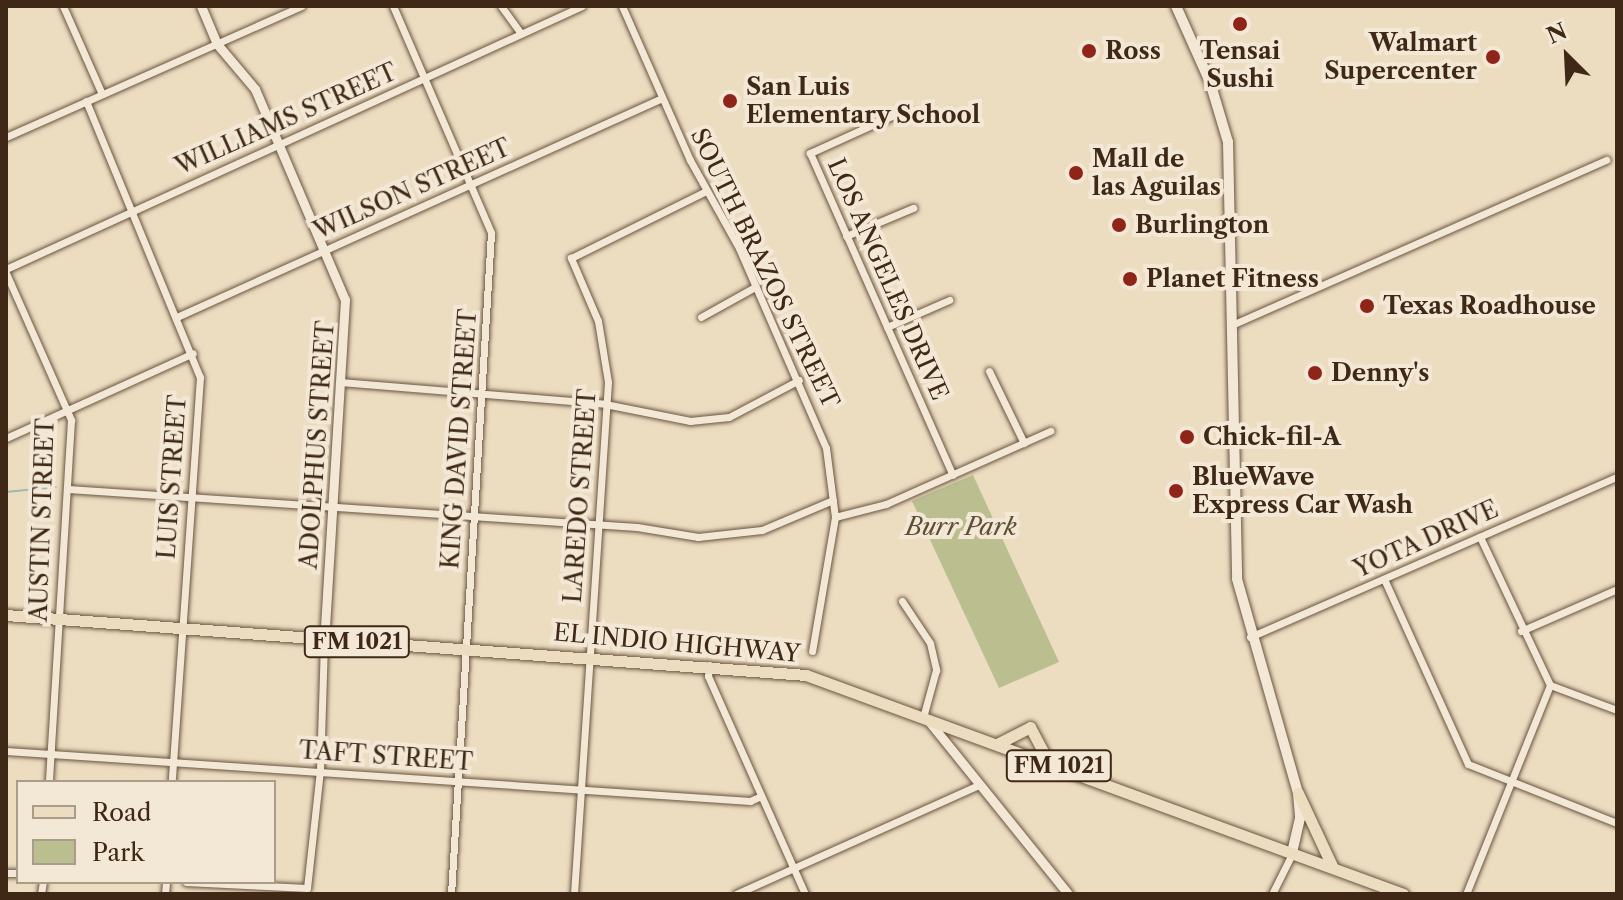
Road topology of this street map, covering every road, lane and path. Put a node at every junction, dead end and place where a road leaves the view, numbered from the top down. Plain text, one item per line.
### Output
1 (63, 6) edge
2 (201, 6) edge
3 (301, 6) edge
4 (393, 6) edge
5 (501, 6) edge
6 (582, 6) edge
7 (622, 6) edge
8 (1176, 6) edge
9 (521, 34) junction
10 (217, 44) junction
11 (426, 78) junction
12 (102, 94) junction
13 (662, 98) junction
14 (86, 101) junction
15 (907, 109) dead end
16 (6, 137) edge
17 (280, 143) junction
18 (1606, 160) dead end
19 (472, 185) junction
20 (706, 191) junction
21 (913, 208) dead end
22 (134, 210) junction
23 (846, 236) junction
24 (326, 250) junction
25 (6, 271) edge
26 (755, 287) junction
27 (949, 300) dead end
28 (179, 316) junction
29 (701, 317) dead end
30 (1234, 324) junction
31 (887, 327) junction
32 (193, 353) junction
33 (989, 371) dead end
34 (799, 380) junction
35 (340, 382) junction
36 (482, 392) junction
37 (605, 404) junction
38 (67, 411) junction
39 (1050, 431) dead end
40 (6, 438) edge
41 (1024, 443) junction
42 (953, 475) junction
43 (1617, 477) edge
44 (68, 489) junction
45 (192, 498) junction
46 (833, 500) junction
47 (333, 506) junction
48 (475, 516) junction
49 (835, 517) junction
50 (597, 524) junction
51 (1480, 537) junction
52 (1384, 579) junction
53 (1617, 589) edge
54 (902, 601) dead end
55 (6, 615) edge
56 (58, 622) junction
57 (181, 630) junction
58 (1521, 631) junction
59 (1250, 637) junction
60 (324, 640) junction
61 (465, 649) junction
62 (812, 651) dead end
63 (589, 657) junction
64 (709, 665) junction
65 (1550, 685) junction
66 (1617, 701) edge
67 (1606, 706) junction
68 (1617, 710) edge
69 (924, 714) junction
70 (998, 743) junction
71 (6, 751) edge
72 (51, 754) junction
73 (173, 761) junction
74 (1050, 762) junction
75 (320, 770) junction
76 (49, 780) edge
77 (172, 780) edge
78 (459, 782) junction
79 (1511, 782) junction
80 (979, 785) junction
81 (582, 790) junction
82 (1298, 793) junction
83 (761, 796) junction
84 (1617, 823) edge
85 (1292, 854) junction
86 (1332, 866) junction
87 (793, 868) junction
88 (226, 884) edge
89 (451, 894) edge
90 (574, 894) edge
91 (736, 894) edge
92 (805, 894) edge
93 (1068, 894) edge
94 (1272, 894) edge
95 (1403, 894) edge
96 (1466, 894) edge

1 - 12 street
2 - 10 street, ADOLPHUS STREET
3 - 10 street
4 - 11 street, KING DAVID STREET
5 - 9 street
6 - 9 street, WILLIAMS STREET
7 - 13 street, SOUTH BRAZOS STREET
8 - 30 main road
9 - 11 street, WILLIAMS STREET
10 - 12 street
10 - 17 street, ADOLPHUS STREET
11 - 17 street, WILLIAMS STREET
11 - 19 street, KING DAVID STREET
12 - 14 street
13 - 19 street, WILSON STREET
13 - 20 street, SOUTH BRAZOS STREET
14 - 16 street
14 - 22 street, LUIS STREET
15 - 23 street, LOS ANGELES DRIVE
17 - 22 street, WILLIAMS STREET
17 - 24 street, ADOLPHUS STREET
18 - 30 street
19 - 24 street, WILSON STREET
19 - 36 street, KING DAVID STREET
20 - 26 street, SOUTH BRAZOS STREET
20 - 37 street, LAREDO STREET
21 - 23 street
22 - 25 street, WILLIAMS STREET
22 - 28 street, LUIS STREET
23 - 31 street, LOS ANGELES DRIVE
24 - 28 street, WILSON STREET
24 - 35 street, ADOLPHUS STREET
25 - 38 street, AUSTIN STREET
26 - 29 street
26 - 34 street, SOUTH BRAZOS STREET
27 - 31 street
28 - 32 street, LUIS STREET
30 - 59 main road
31 - 42 street, LOS ANGELES DRIVE
32 - 38 street
32 - 45 street, LUIS STREET
33 - 41 street
34 - 37 street
34 - 46 street, SOUTH BRAZOS STREET
35 - 36 street
35 - 47 street, ADOLPHUS STREET
36 - 37 street
36 - 48 street, KING DAVID STREET
37 - 50 street, LAREDO STREET
38 - 40 street
38 - 44 street, AUSTIN STREET
39 - 41 street
41 - 42 street
42 - 49 street
43 - 51 street, YOTA DRIVE
44 - 45 street
44 - 56 street, AUSTIN STREET
45 - 47 street
45 - 57 street, LUIS STREET
46 - 49 street, SOUTH BRAZOS STREET
46 - 50 street
47 - 48 street
47 - 60 street, ADOLPHUS STREET
48 - 50 street
48 - 61 street, KING DAVID STREET
49 - 62 street, SOUTH BRAZOS STREET
50 - 63 street, LAREDO STREET
51 - 52 street, YOTA DRIVE
51 - 58 street
52 - 59 street, YOTA DRIVE
52 - 79 street
53 - 58 street
54 - 69 street
55 - 56 main road, EL INDIO HIGHWAY / FM 1021
56 - 57 main road, EL INDIO HIGHWAY / FM 1021
56 - 72 street, AUSTIN STREET
57 - 60 main road, EL INDIO HIGHWAY / FM 1021
57 - 73 street, LUIS STREET
58 - 65 street
59 - 82 main road
60 - 61 main road, EL INDIO HIGHWAY / FM 1021
60 - 75 street, ADOLPHUS STREET
61 - 63 main road, EL INDIO HIGHWAY / FM 1021
61 - 78 street, KING DAVID STREET
63 - 64 main road, EL INDIO HIGHWAY / FM 1021
63 - 81 street, LAREDO STREET
64 - 69 main road, EL INDIO HIGHWAY / FM 1021
64 - 83 street
65 - 67 street
65 - 79 street
66 - 67 street
67 - 68 street
69 - 70 main road, EL INDIO HIGHWAY / FM 1021
69 - 80 street
70 - 74 main road, EL INDIO HIGHWAY / FM 1021
70 - 74 main road
71 - 72 street, TAFT STREET
72 - 73 street, TAFT STREET
72 - 76 street, AUSTIN STREET
73 - 75 street, TAFT STREET
73 - 77 street, LUIS STREET
74 - 85 main road, EL INDIO HIGHWAY / FM 1021
75 - 78 street, TAFT STREET
75 - 88 street, ADOLPHUS STREET
78 - 81 street, TAFT STREET
78 - 89 street, KING DAVID STREET
79 - 84 street
79 - 96 street
80 - 87 street
80 - 93 street
81 - 83 street, TAFT STREET
81 - 90 street, LAREDO STREET
82 - 85 main road
82 - 86 main road
83 - 87 street
85 - 86 main road, EL INDIO HIGHWAY / FM 1021
85 - 94 street
86 - 95 main road, EL INDIO HIGHWAY / FM 1021
87 - 91 street
87 - 92 street

